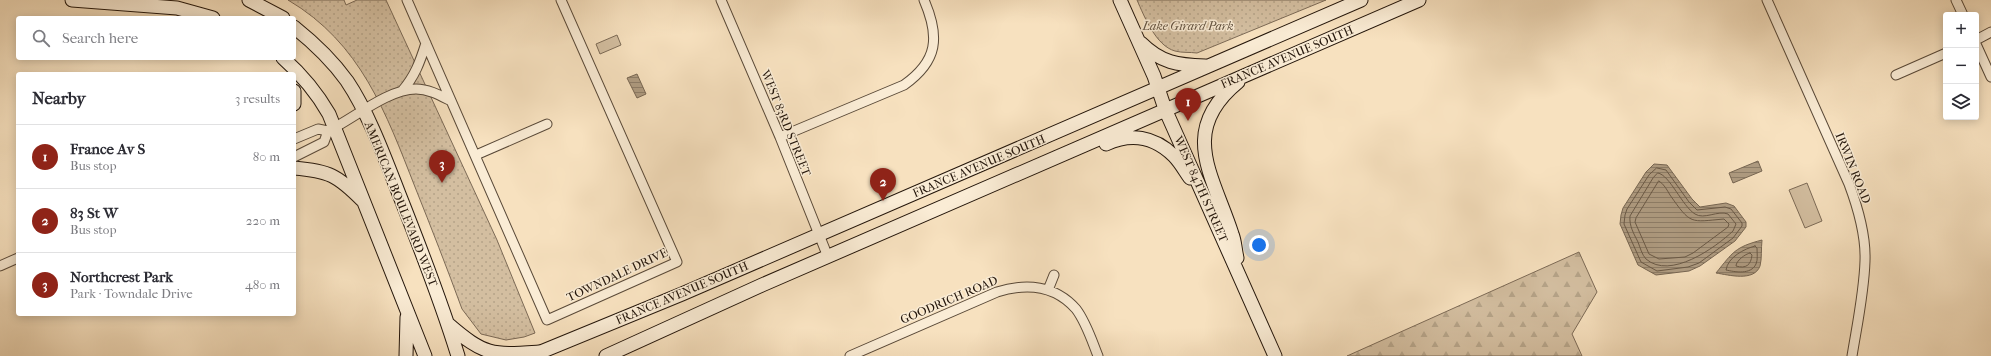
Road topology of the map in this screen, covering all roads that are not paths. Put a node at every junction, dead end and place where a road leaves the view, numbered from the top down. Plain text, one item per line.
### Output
1 (72, 0) edge
2 (249, 0) edge
3 (407, 0) edge
4 (561, 0) edge
5 (721, 0) edge
6 (924, 0) edge
7 (1120, 0) edge
8 (1360, 0) edge
9 (1400, 0) edge
10 (1419, 0) edge
11 (1767, 0) edge
12 (1956, 0) edge
13 (1962, 12) edge
14 (1389, 13) junction
15 (206, 16) edge
16 (279, 16) edge
17 (296, 29) edge
18 (1991, 32) edge
19 (1137, 38) junction
20 (1979, 38) edge
21 (426, 43) junction
22 (1978, 48) edge
23 (1943, 54) edge
24 (284, 60) edge
25 (285, 60) edge
26 (1207, 66) junction
27 (287, 72) edge
28 (1250, 72) junction
29 (1896, 75) dead end
30 (1991, 77) edge
31 (1156, 88) junction
32 (402, 91) junction
33 (451, 101) junction
34 (1165, 109) junction
35 (363, 110) junction
36 (547, 124) dead end
37 (331, 130) junction
38 (780, 137) junction
39 (296, 138) edge
40 (296, 156) edge
41 (476, 156) junction
42 (296, 168) edge
43 (1012, 177) junction
44 (1206, 201) junction
45 (365, 204) junction
46 (819, 235) junction
47 (828, 256) junction
48 (16, 259) edge
49 (0, 266) edge
50 (1054, 275) dead end
51 (1240, 275) junction
52 (1048, 290) junction
53 (407, 312) junction
54 (448, 323) junction
55 (536, 354) edge
56 (406, 356) edge
57 (425, 356) edge
58 (458, 356) edge
59 (606, 356) edge
60 (850, 356) edge
61 (1098, 356) edge
62 (1275, 356) edge
63 (1852, 356) edge

1 - 15 main road
2 - 16 main road
3 - 21 street, TOWNDALE DRIVE
4 - 41 street, TOWNDALE DRIVE
5 - 38 street, WEST 83RD STREET
6 - 38 street
7 - 19 main road, WEST 84TH STREET
8 - 26 main road, FRANCE AVENUE SOUTH
9 - 14 main road
10 - 14 main road, FRANCE AVENUE SOUTH
11 - 63 street, IRWIN ROAD
12 - 13 street
14 - 28 main road, FRANCE AVENUE SOUTH
17 - 35 main road, AMERICAN BOULEVARD WEST
18 - 20 street
19 - 26 main road
19 - 31 main road, WEST 84TH STREET
21 - 32 street
21 - 33 street, TOWNDALE DRIVE
22 - 30 street
23 - 29 street
24 - 27 main road
25 - 37 main road
26 - 31 main road, FRANCE AVENUE SOUTH
28 - 34 main road, FRANCE AVENUE SOUTH
28 - 51 main road
31 - 34 main road, WEST 84TH STREET
31 - 46 main road, FRANCE AVENUE SOUTH
32 - 33 street
32 - 35 street
33 - 41 street, TOWNDALE DRIVE
34 - 43 main road, FRANCE AVENUE SOUTH
34 - 44 main road, WEST 84TH STREET
35 - 37 street
35 - 54 main road, AMERICAN BOULEVARD WEST
36 - 41 street
37 - 39 street
37 - 40 street
37 - 45 main road
38 - 46 street, WEST 83RD STREET
42 - 45 main road
43 - 44 main road
43 - 47 main road, FRANCE AVENUE SOUTH
44 - 51 main road, WEST 84TH STREET
45 - 53 main road
46 - 47 street, WEST 83RD STREET
46 - 55 main road, FRANCE AVENUE SOUTH
47 - 59 main road, FRANCE AVENUE SOUTH
48 - 49 street
50 - 52 street
51 - 62 main road, WEST 84TH STREET
52 - 60 street, GOODRICH ROAD
52 - 61 street, GOODRICH ROAD
53 - 56 main road
53 - 57 main road
54 - 55 main road, FRANCE AVENUE SOUTH
54 - 58 main road, AMERICAN BOULEVARD WEST

